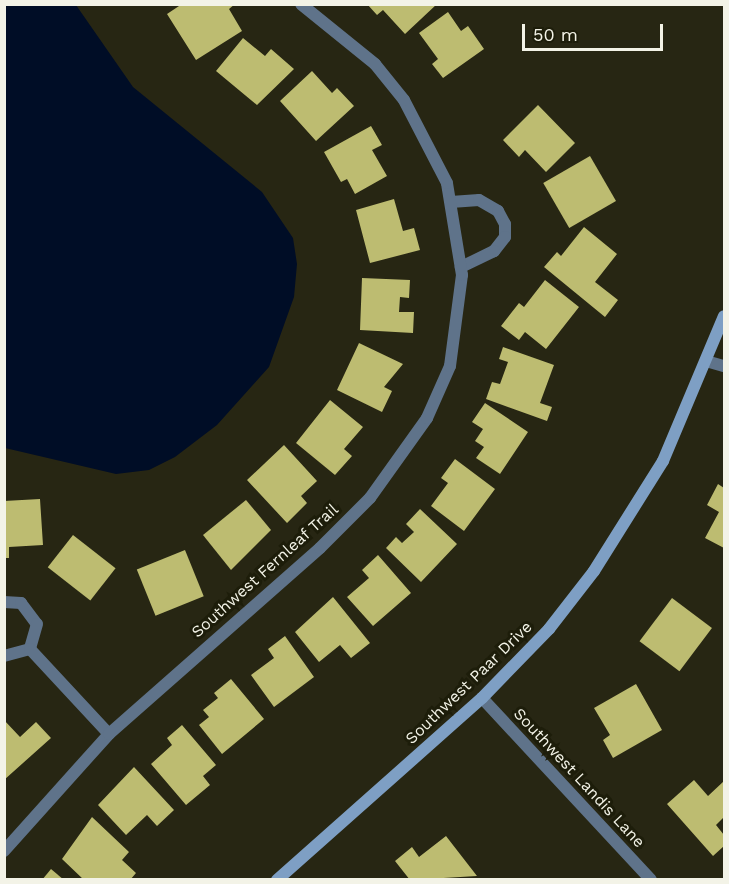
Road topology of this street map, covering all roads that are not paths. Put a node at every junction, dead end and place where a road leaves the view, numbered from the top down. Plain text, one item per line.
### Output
1 (301, 4) edge
2 (451, 202) junction
3 (461, 267) junction
4 (724, 316) edge
5 (706, 361) junction
6 (724, 366) edge
7 (4, 602) edge
8 (30, 649) junction
9 (4, 656) edge
10 (482, 698) junction
11 (109, 734) junction
12 (4, 851) edge
13 (277, 879) edge
14 (651, 879) edge

1 - 2 street, Southwest Fernleaf Trail
2 - 3 street, Southwest Fernleaf Trail
2 - 3 street
3 - 11 street, Southwest Fernleaf Trail
4 - 5 street, Southwest Paar Drive
5 - 6 street
5 - 10 street, Southwest Paar Drive
7 - 8 street
8 - 9 street
8 - 11 street
10 - 13 street, Southwest Paar Drive
10 - 14 street, Southwest Landis Lane
11 - 12 street, Southwest Fernleaf Trail

